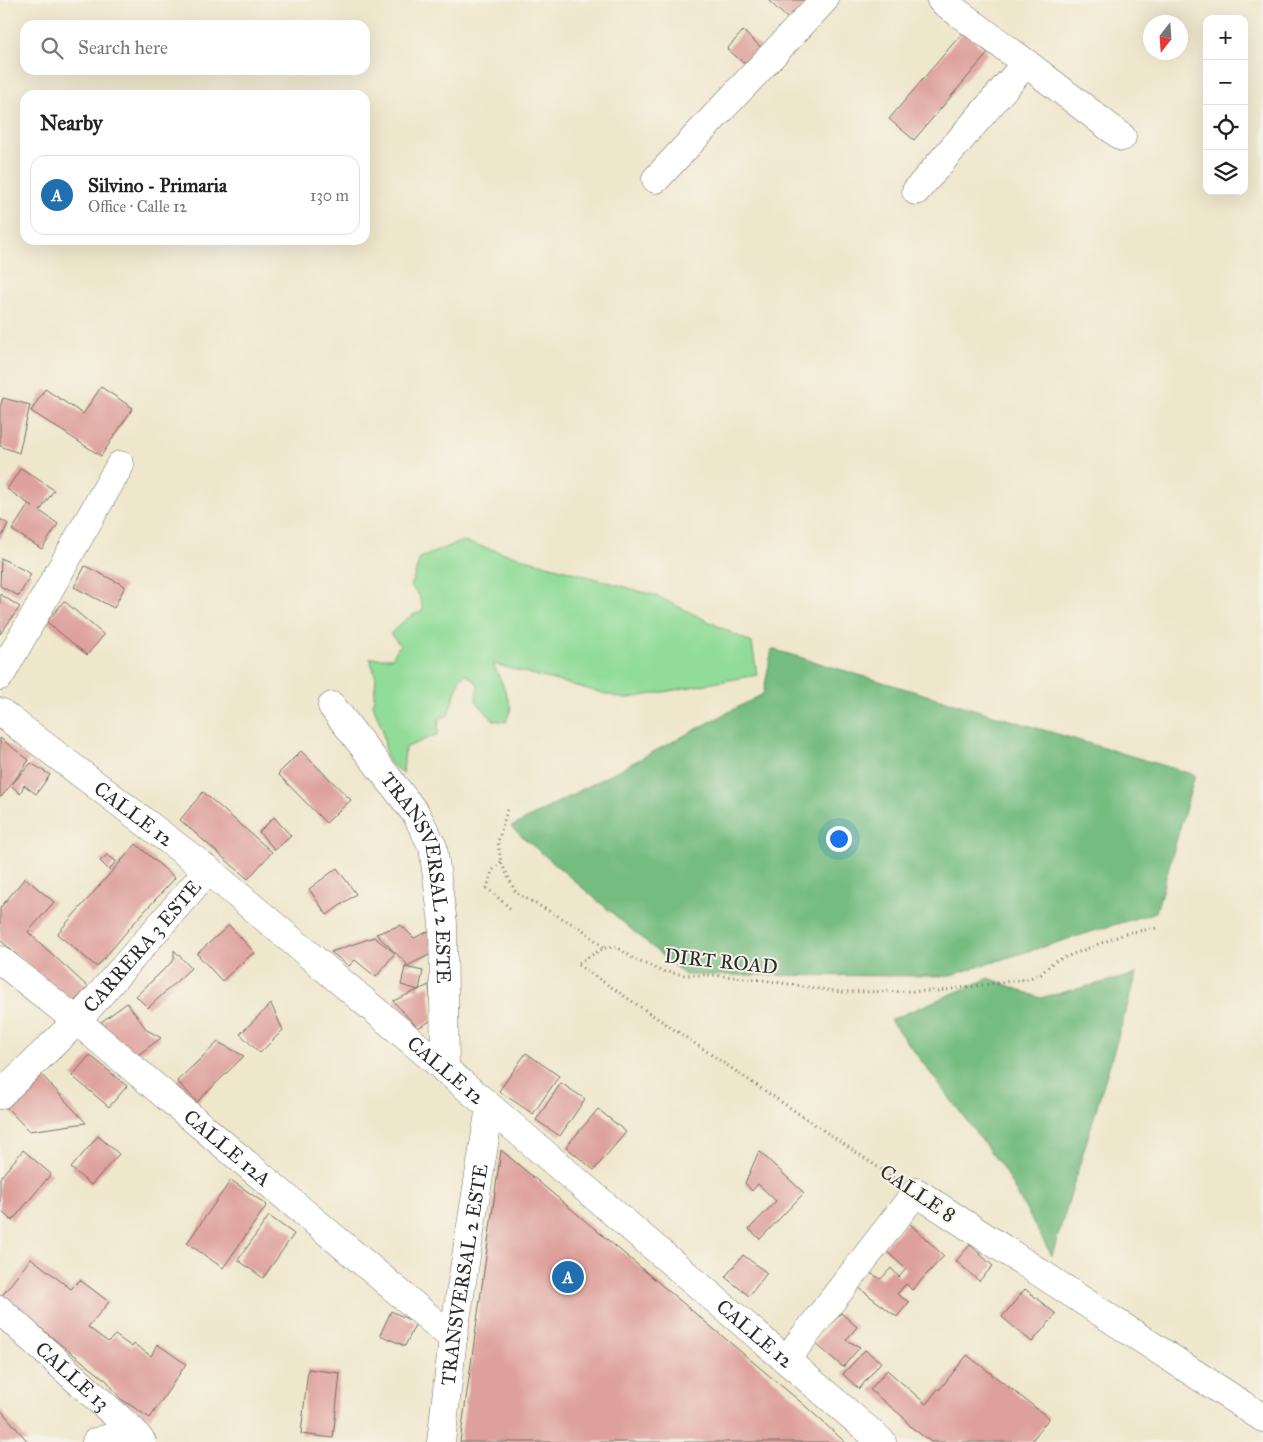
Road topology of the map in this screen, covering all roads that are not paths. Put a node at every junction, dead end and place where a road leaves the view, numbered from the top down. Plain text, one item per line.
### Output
1 (824, 0) edge
2 (941, 0) edge
3 (1026, 63) junction
4 (1122, 137) dead end
5 (656, 179) dead end
6 (916, 191) dead end
7 (120, 465) dead end
8 (0, 676) edge
9 (332, 706) dead end
10 (0, 712) edge
11 (208, 870) junction
12 (0, 960) edge
13 (77, 1021) junction
14 (445, 1070) junction
15 (0, 1095) edge
16 (490, 1107) junction
17 (0, 1310) edge
18 (453, 1338) junction
19 (786, 1360) junction
20 (1263, 1418) edge
21 (137, 1436) edge
22 (96, 1442) edge
23 (441, 1442) edge
24 (882, 1442) edge

1 - 5 street
2 - 3 street
3 - 4 street
3 - 6 street
7 - 8 street
9 - 14 street, TRANSVERSAL 2 ESTE
10 - 11 street, CALLE 12
11 - 13 street, CARRERA 3 ESTE
11 - 14 street, CALLE 12
12 - 13 street, CALLE 12A
13 - 15 street, CARRERA 3 ESTE
13 - 18 street, CALLE 12A
14 - 16 street, CALLE 12
16 - 18 street, TRANSVERSAL 2 ESTE
16 - 19 street, CALLE 12
17 - 21 street, CALLE 13
18 - 23 street, TRANSVERSAL 2 ESTE
19 - 20 street, CALLE 8
19 - 24 street, CALLE 12
21 - 22 street

